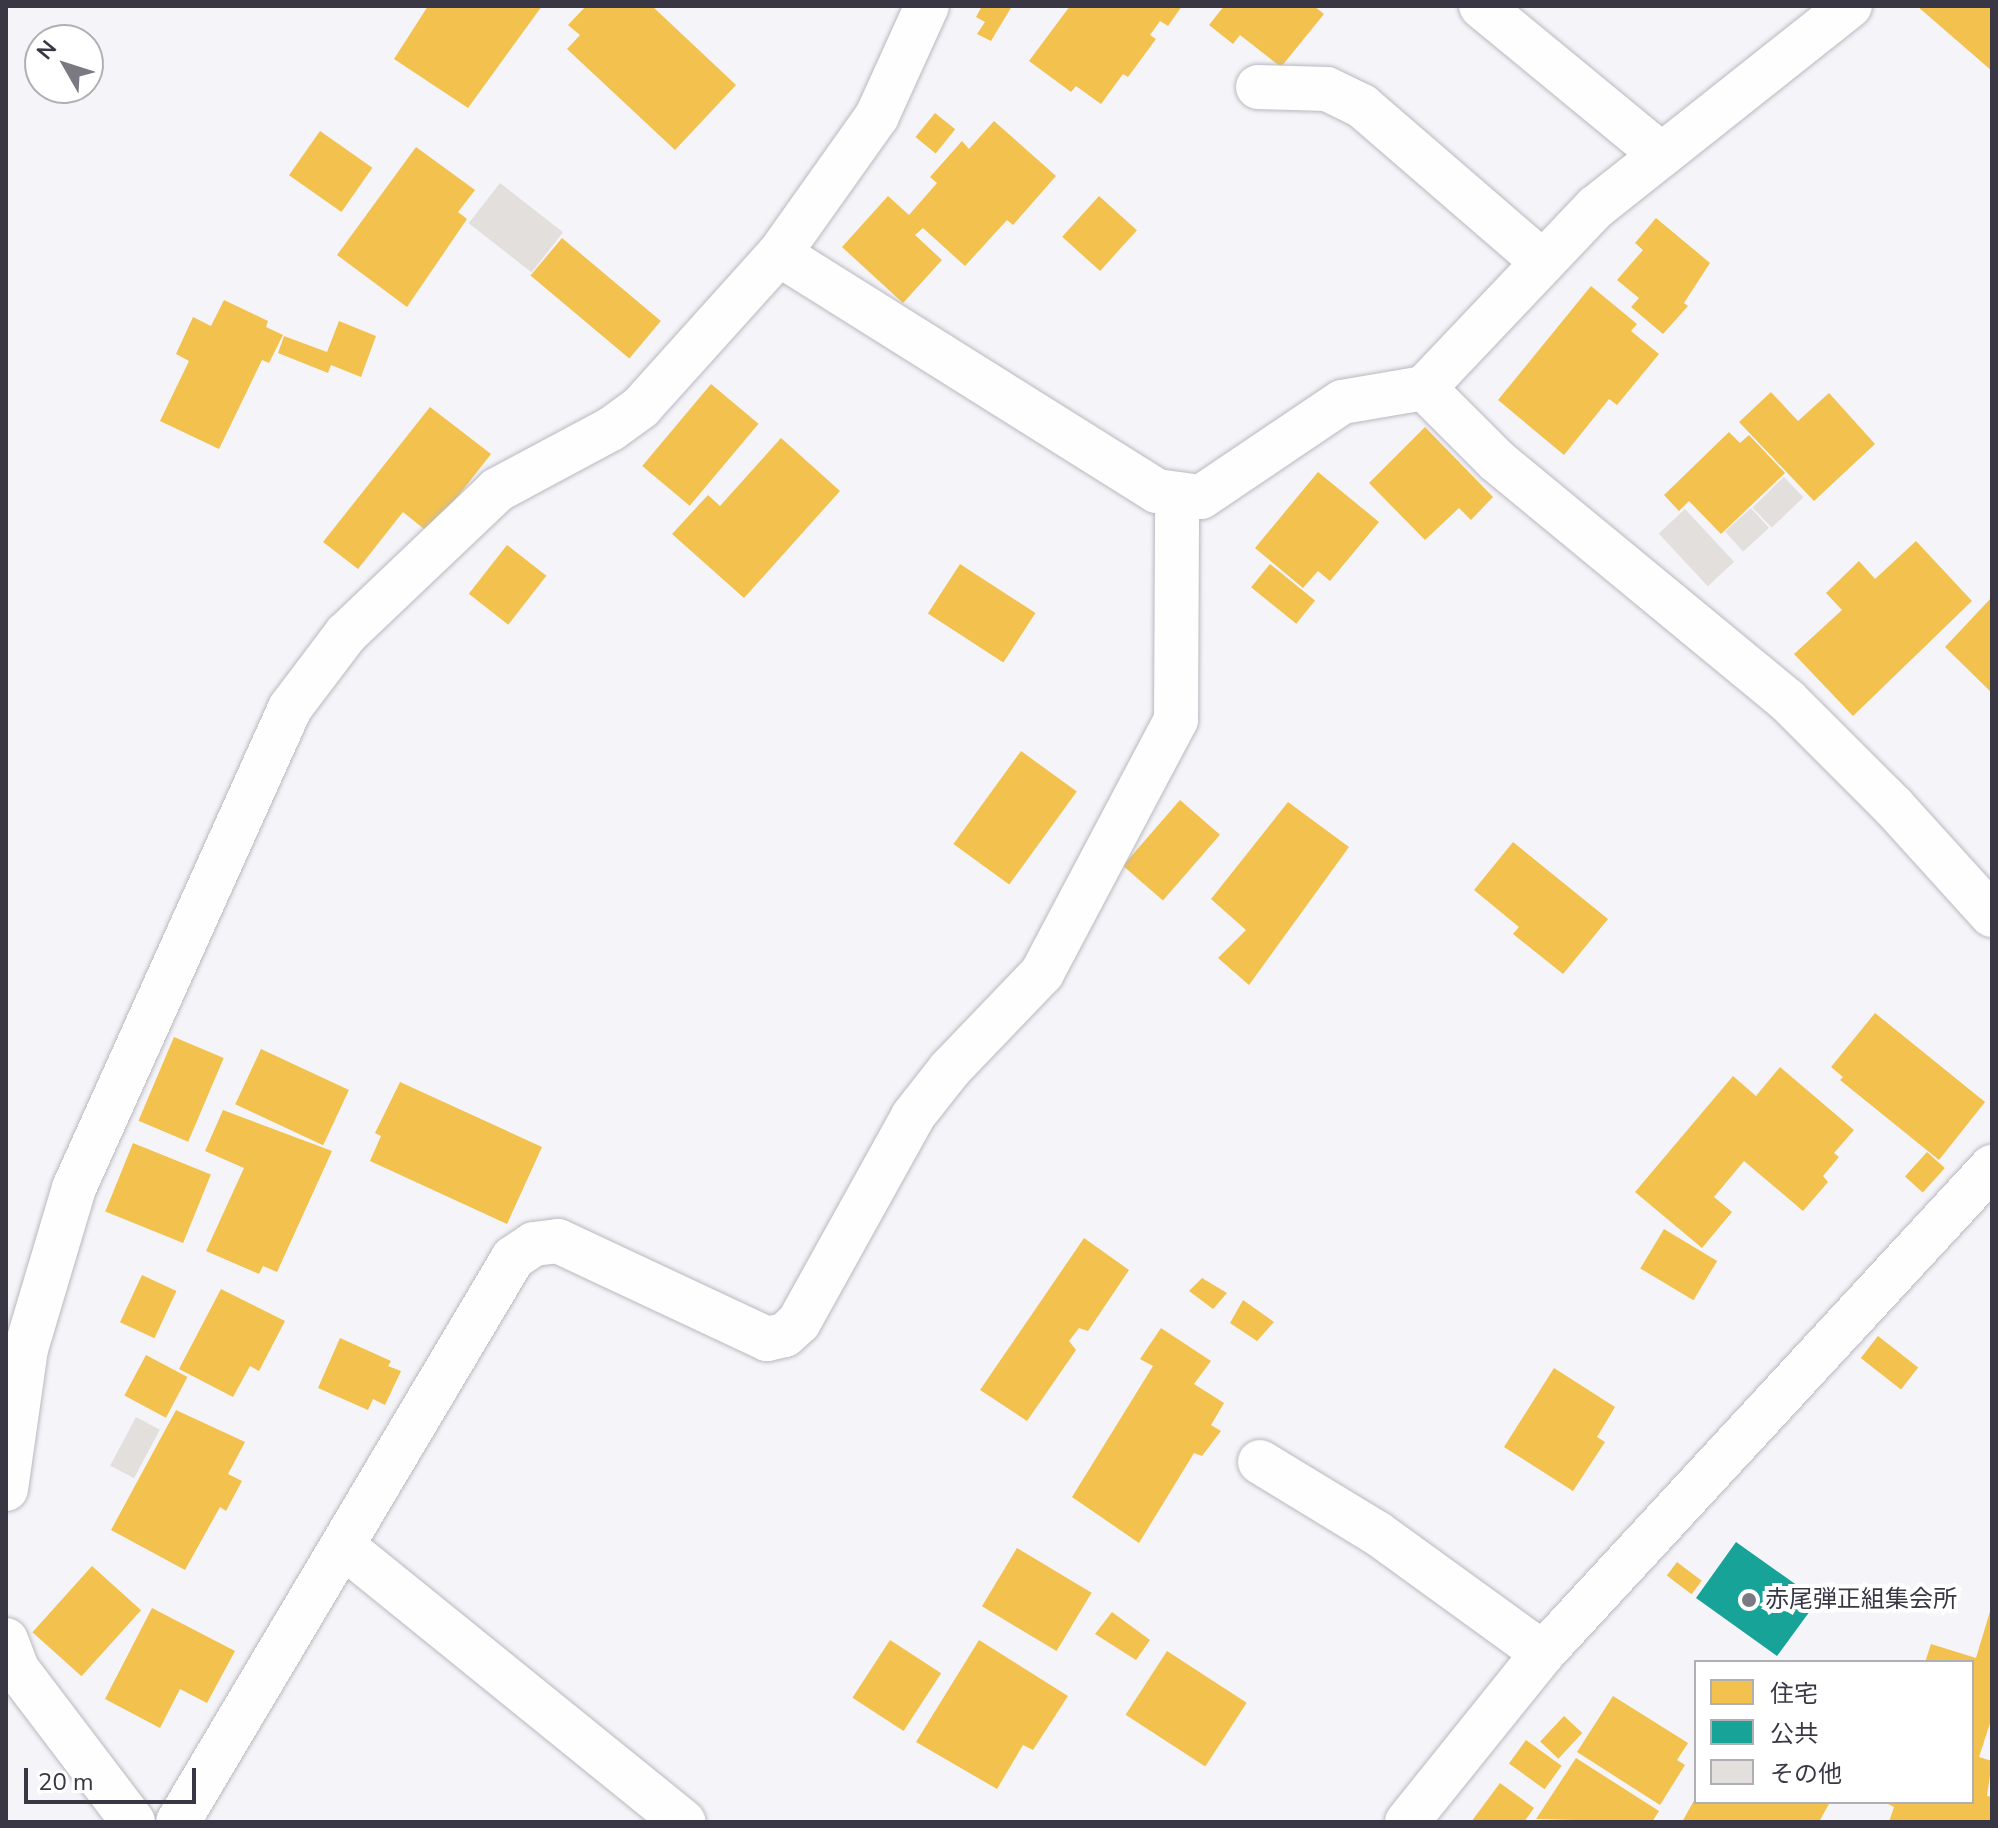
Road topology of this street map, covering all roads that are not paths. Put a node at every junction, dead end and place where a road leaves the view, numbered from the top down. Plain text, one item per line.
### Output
1 (927, 6) edge
2 (1481, 6) edge
3 (1850, 6) edge
4 (1258, 87) dead end
5 (1662, 155) junction
6 (779, 254) junction
7 (1543, 262) junction
8 (1424, 388) junction
9 (1177, 494) junction
10 (1992, 915) edge
11 (1992, 1167) edge
12 (1260, 1462) dead end
13 (6, 1489) edge
14 (344, 1547) junction
15 (6, 1640) edge
16 (1543, 1653) junction
17 (133, 1822) edge
18 (178, 1822) edge
19 (683, 1822) edge
20 (1407, 1822) edge

1 - 6 street
2 - 5 street
3 - 5 street
4 - 7 street
5 - 7 street
6 - 9 street
6 - 13 street
7 - 8 street
8 - 9 street
8 - 10 street
9 - 14 street
11 - 16 street
12 - 16 street
14 - 18 street
14 - 19 street
15 - 17 street
16 - 20 street

